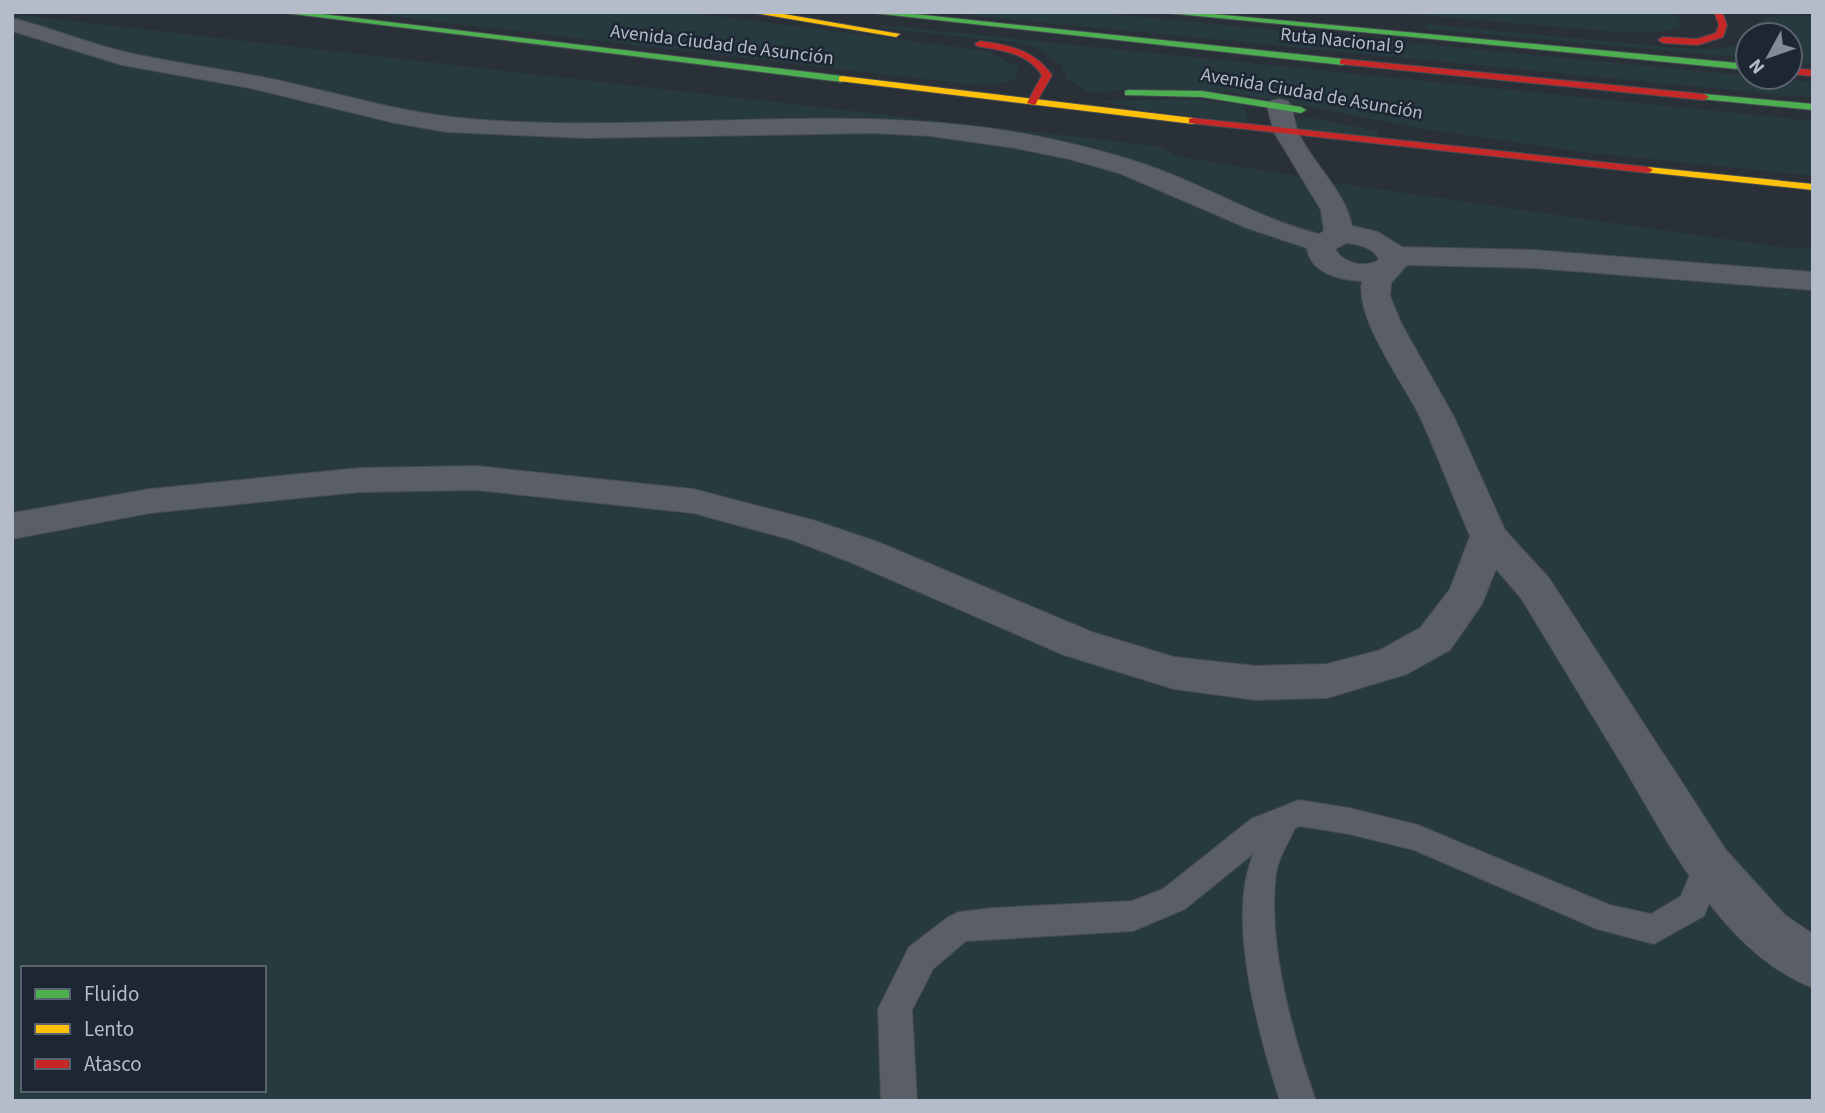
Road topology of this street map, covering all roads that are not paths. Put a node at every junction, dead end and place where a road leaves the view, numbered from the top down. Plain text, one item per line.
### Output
1 (281, 12) edge
2 (753, 12) edge
3 (868, 12) edge
4 (1162, 12) edge
5 (1718, 12) edge
6 (12, 24) edge
7 (911, 36) dead end
8 (1653, 40) dead end
9 (963, 42) dead end
10 (1734, 66) edge
11 (1032, 103) junction
12 (1279, 106) junction
13 (1813, 107) edge
14 (1319, 114) dead end
15 (1359, 122) dead end
16 (1286, 132) junction
17 (1540, 159) junction
18 (1813, 187) edge
19 (1333, 249) junction
20 (1385, 276) junction
21 (1813, 281) edge
22 (12, 526) edge
23 (1489, 536) junction
24 (1284, 820) junction
25 (1709, 865) junction
26 (1813, 964) edge
27 (900, 1101) edge
28 (1298, 1101) edge

1 - 11 main road, Avenida Ciudad de Asunción
2 - 7 main road
3 - 13 main road, Ruta Nacional 9
4 - 10 main road, Ruta Nacional 9
5 - 8 main road
6 - 19 street
9 - 11 main road
11 - 12 main road, Avenida Ciudad de Asunción
11 - 16 main road, Avenida Ciudad de Asunción
12 - 14 main road, Avenida Ciudad de Asunción
12 - 16 street
15 - 17 main road, Avenida Ciudad de Asunción
16 - 17 main road, Avenida Ciudad de Asunción
16 - 19 street
17 - 18 main road, Avenida Ciudad de Asunción
19 - 20 street
19 - 20 street
20 - 21 street
20 - 23 street
22 - 23 street
23 - 25 street
24 - 25 lane
24 - 27 lane
24 - 28 lane
25 - 26 street

